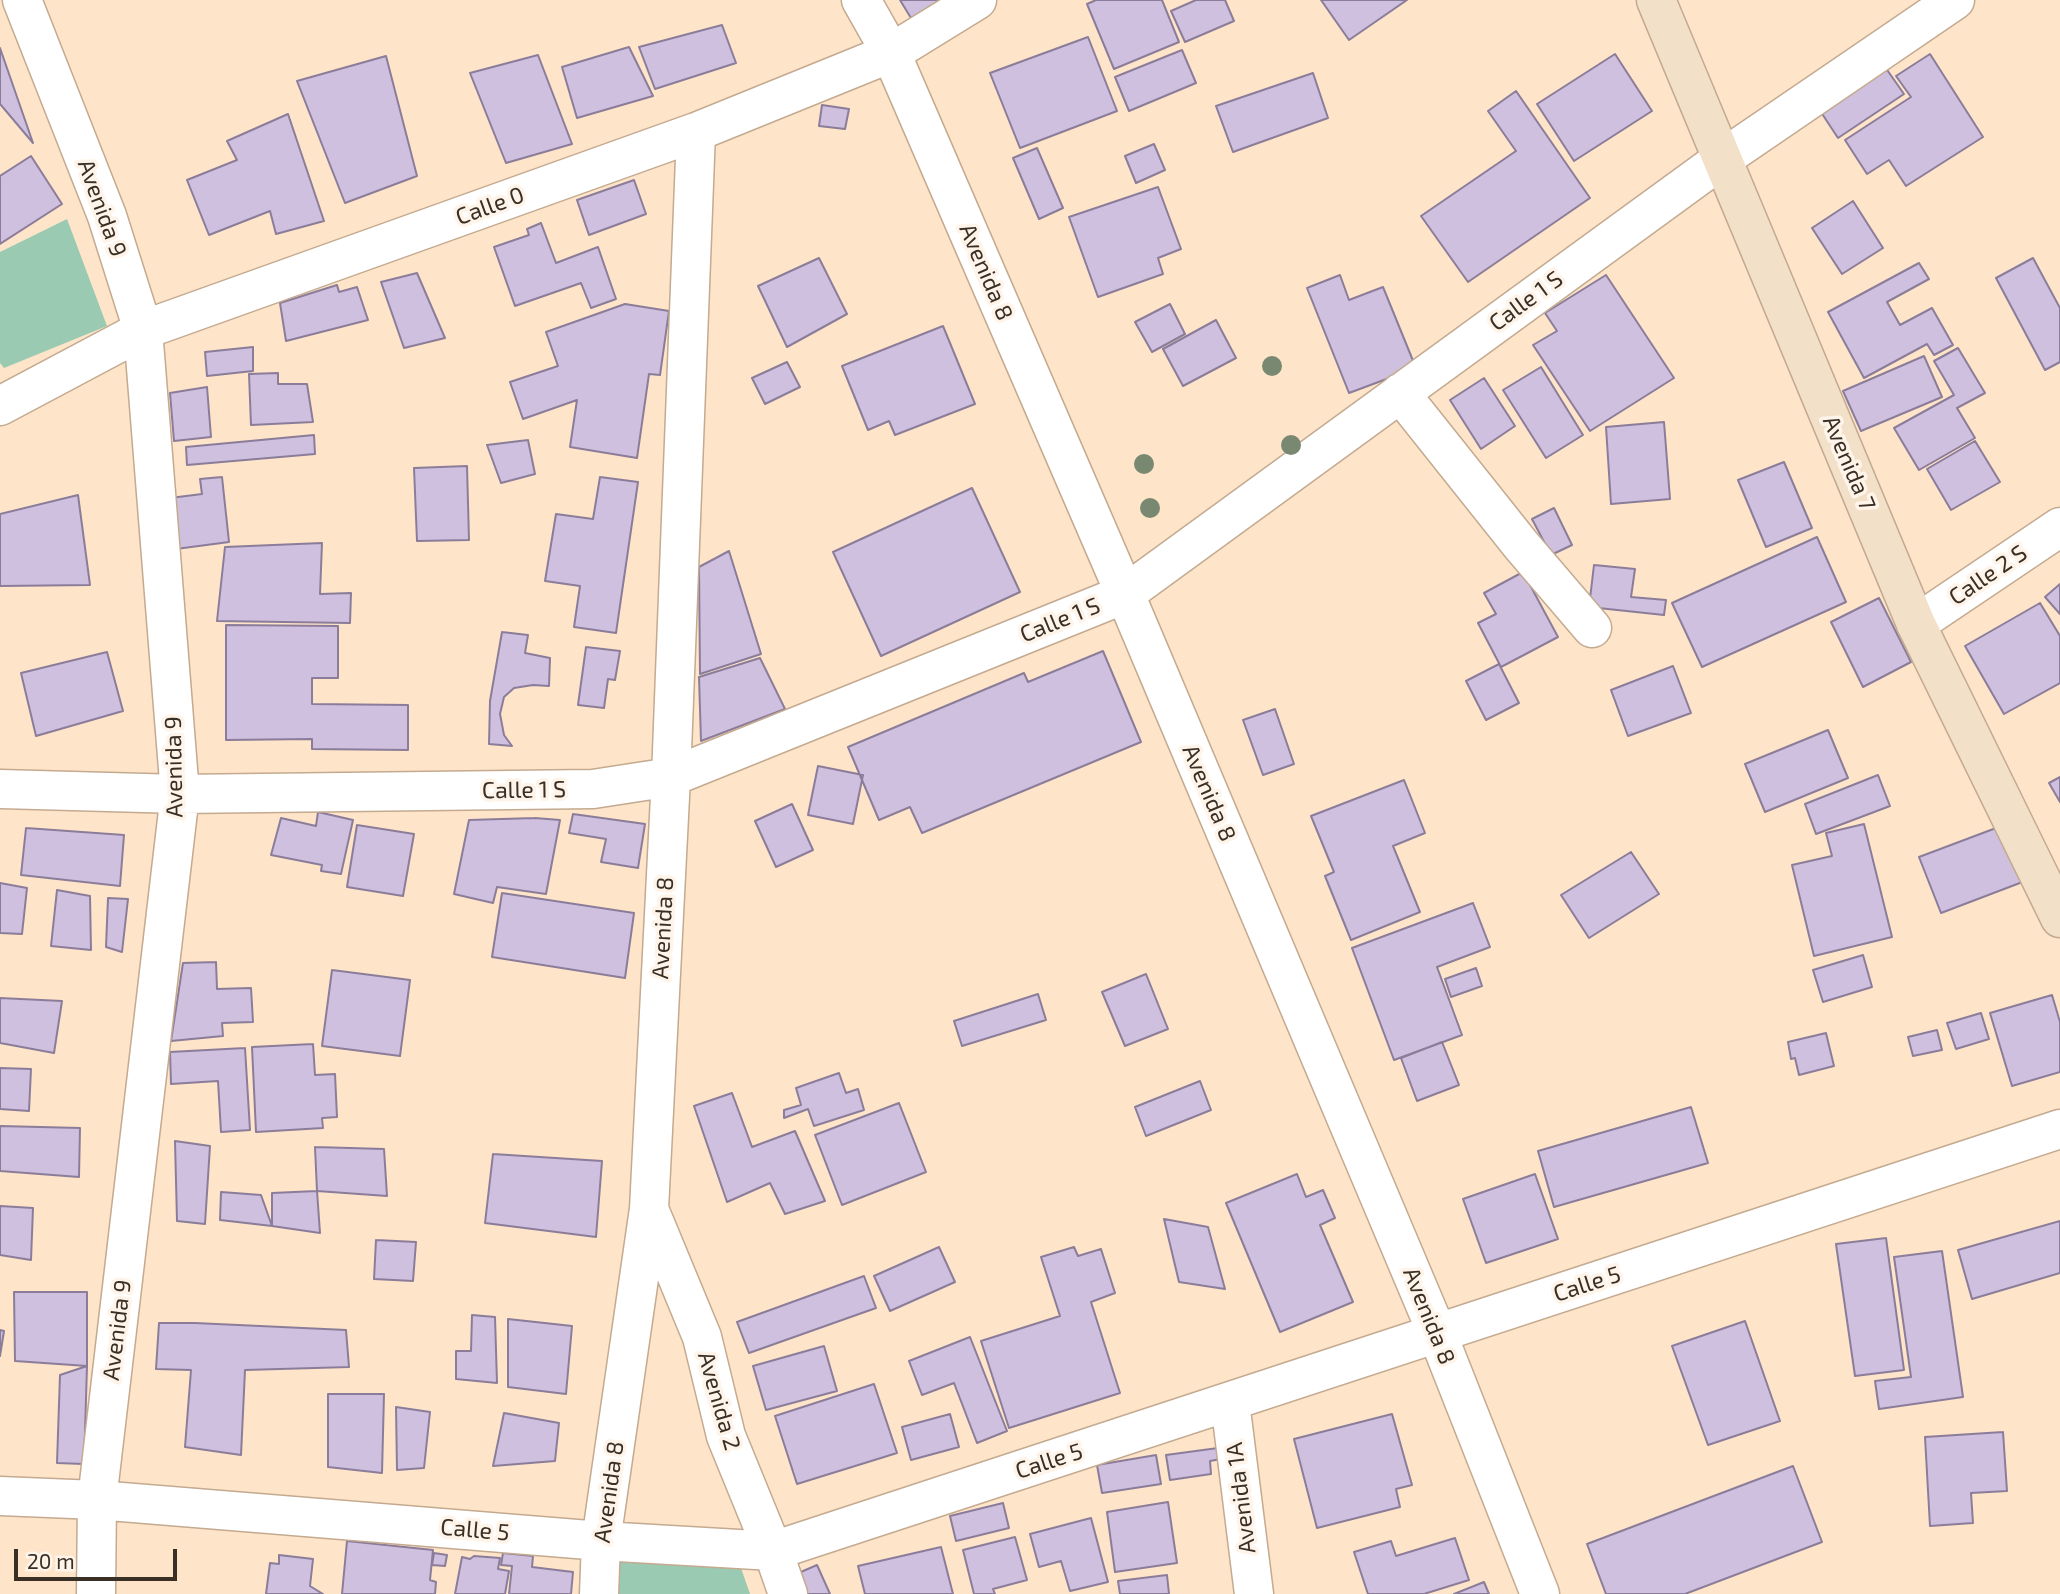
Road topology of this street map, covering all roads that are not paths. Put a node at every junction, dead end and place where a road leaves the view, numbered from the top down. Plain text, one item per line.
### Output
1 (22, 0) edge
2 (861, 0) edge
3 (977, 0) edge
4 (1656, 0) edge
5 (1955, 0) edge
6 (891, 53) junction
7 (695, 132) junction
8 (1723, 159) junction
9 (143, 330) junction
10 (1400, 393) junction
11 (0, 406) edge
12 (2060, 527) edge
13 (1125, 594) junction
14 (1916, 624) junction
15 (1592, 628) dead end
16 (671, 777) junction
17 (0, 789) edge
18 (180, 794) junction
19 (2060, 918) edge
20 (2060, 1129) edge
21 (649, 1209) junction
22 (1437, 1334) junction
23 (1230, 1402) junction
24 (0, 1496) edge
25 (97, 1500) junction
26 (601, 1541) junction
27 (773, 1551) junction
28 (96, 1594) edge
29 (598, 1594) edge
30 (788, 1594) edge
31 (1254, 1594) edge
32 (1540, 1594) edge

1 - 9 street, Avenida 9
2 - 6 street, Avenida 8
3 - 6 street, Calle 0
4 - 8 main road, Avenida 7
5 - 8 street, Calle 1 S
6 - 7 street, Calle 0
6 - 13 street, Avenida 8
7 - 9 street, Calle 0
7 - 16 street, Avenida 8
8 - 10 street, Calle 1 S
8 - 14 main road, Avenida 7
9 - 11 street, Calle 0
9 - 18 street, Avenida 9
10 - 13 street, Calle 1 S
10 - 15 street
12 - 14 street, Calle 2 S
13 - 16 street, Calle 1 S
13 - 22 street, Avenida 8
14 - 19 main road, Avenida 7
16 - 18 street, Calle 1 S
16 - 21 street, Avenida 8
17 - 18 street, Calle 1 S
18 - 25 street, Avenida 9
20 - 22 street, Calle 5
21 - 26 street, Avenida 8
21 - 27 street, Avenida 2
22 - 23 street, Calle 5
22 - 32 street, Avenida 8
23 - 27 street, Calle 5
23 - 31 street, Avenida 1A
24 - 25 street, Calle 5
25 - 26 street, Calle 5
25 - 28 street, Avenida 9
26 - 27 street, Calle 5
26 - 29 street, Avenida 8
27 - 30 street, Avenida 2

